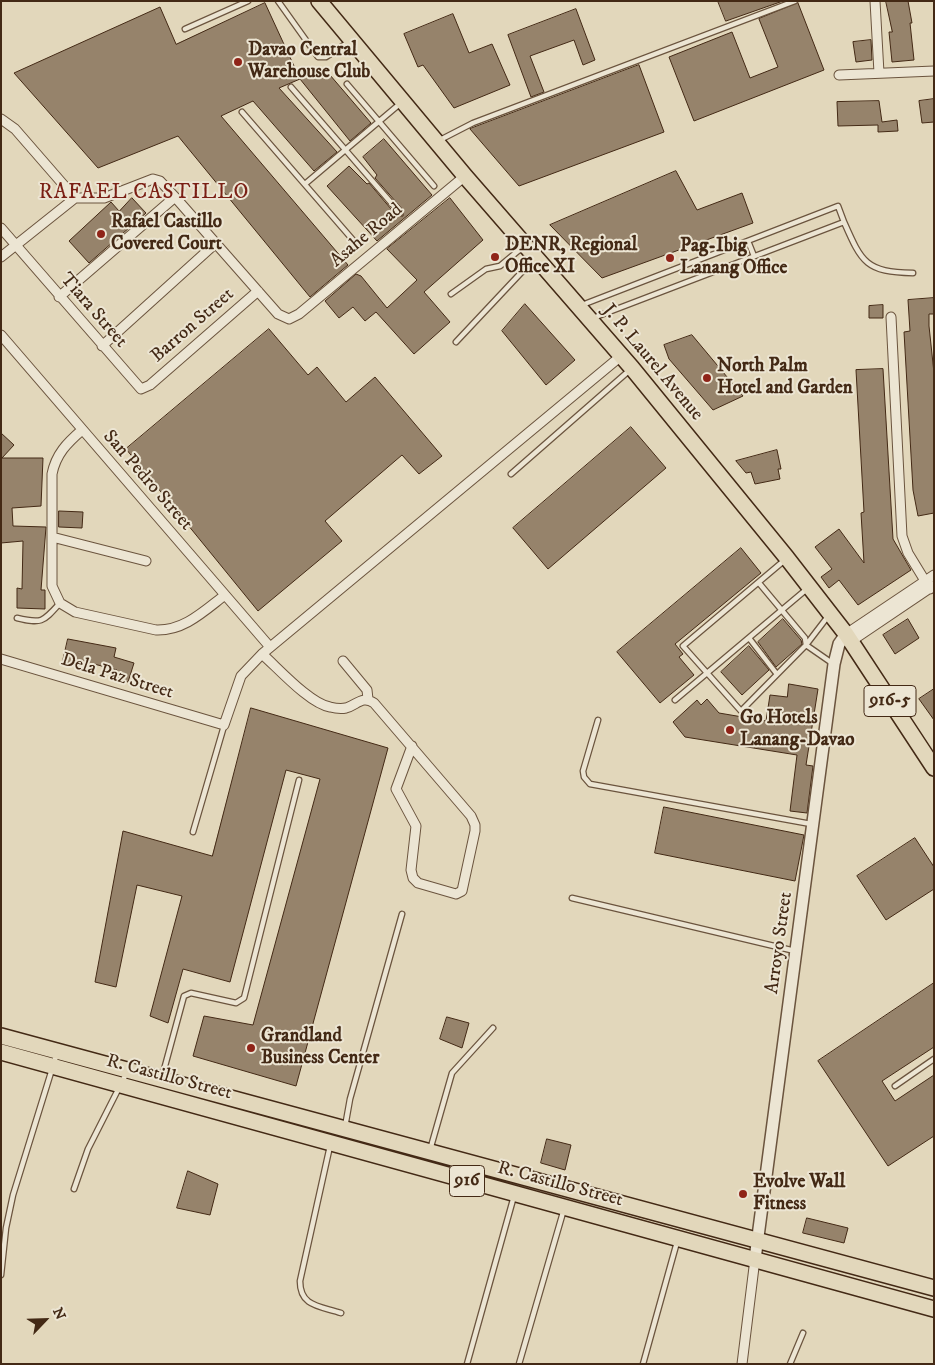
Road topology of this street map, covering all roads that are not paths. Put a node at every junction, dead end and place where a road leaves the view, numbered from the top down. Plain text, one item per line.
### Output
1 (248, 1) edge
2 (278, 1) edge
3 (318, 1) edge
4 (795, 1) edge
5 (874, 1) edge
6 (185, 29) dead end
7 (351, 40) junction
8 (934, 71) edge
9 (879, 73) junction
10 (839, 75) dead end
11 (348, 84) dead end
12 (291, 87) dead end
13 (403, 101) junction
14 (242, 112) dead end
15 (1, 118) edge
16 (378, 122) junction
17 (437, 142) junction
18 (345, 150) junction
19 (465, 176) junction
20 (305, 184) junction
21 (434, 186) dead end
22 (175, 197) junction
23 (75, 198) junction
24 (400, 213) dead end
25 (844, 222) junction
26 (1, 228) edge
27 (353, 240) dead end
28 (748, 241) junction
29 (216, 243) junction
30 (16, 245) junction
31 (525, 245) junction
32 (1, 256) edge
33 (754, 256) junction
34 (535, 257) junction
35 (913, 273) dead end
36 (258, 291) junction
37 (451, 294) dead end
38 (59, 296) junction
39 (578, 306) junction
40 (891, 317) dead end
41 (589, 319) junction
42 (1, 335) edge
43 (456, 342) dead end
44 (102, 346) junction
45 (621, 356) junction
46 (632, 368) junction
47 (150, 386) joint
48 (82, 430) junction
49 (511, 474) dead end
50 (52, 537) junction
51 (787, 558) junction
52 (146, 561) dead end
53 (934, 576) edge
54 (759, 583) junction
55 (929, 585) edge
56 (809, 587) junction
57 (225, 596) junction
58 (60, 604) junction
59 (782, 610) junction
60 (830, 614) junction
61 (17, 618) dead end
62 (749, 638) junction
63 (848, 638) junction
64 (806, 645) junction
65 (270, 647) junction
66 (262, 654) junction
67 (1, 659) edge
68 (343, 661) dead end
69 (834, 664) junction
70 (776, 673) junction
71 (706, 674) junction
72 (368, 699) junction
73 (675, 700) dead end
74 (598, 720) dead end
75 (224, 725) junction
76 (412, 746) junction
77 (934, 768) edge
78 (299, 780) dead end
79 (813, 824) junction
80 (193, 832) dead end
81 (572, 898) dead end
82 (402, 914) dead end
83 (796, 951) junction
84 (493, 1028) dead end
85 (1, 1036) edge
86 (1, 1052) edge
87 (58, 1052) junction
88 (934, 1059) edge
89 (53, 1067) junction
90 (124, 1078) junction
91 (895, 1086) dead end
92 (160, 1087) junction
93 (345, 1127) junction
94 (330, 1144) junction
95 (429, 1152) junction
96 (455, 1158) junction
97 (451, 1176) junction
98 (74, 1189) dead end
99 (514, 1193) junction
100 (565, 1207) junction
101 (678, 1238) junction
102 (758, 1240) junction
103 (756, 1259) junction
104 (1, 1275) edge
105 (934, 1288) edge
106 (934, 1309) edge
107 (341, 1313) dead end
108 (803, 1333) dead end
109 (468, 1364) edge
110 (519, 1364) edge
111 (643, 1364) edge
112 (742, 1364) edge
113 (790, 1364) edge

1 - 6 lane
2 - 7 lane
3 - 7 main road, J. P. Laurel Avenue / 916-5
4 - 17 lane
5 - 9 street
7 - 13 main road, J. P. Laurel Avenue / 916-5
8 - 9 street
9 - 10 street
11 - 16 lane
12 - 18 lane
13 - 16 lane
13 - 17 main road, J. P. Laurel Avenue / 916-5
14 - 20 lane
15 - 23 street
16 - 18 lane
16 - 21 lane
17 - 19 main road, J. P. Laurel Avenue / 916-5
18 - 20 lane
18 - 24 lane
19 - 31 main road, J. P. Laurel Avenue / 916-5
19 - 36 street, Asahe Road
20 - 27 lane
22 - 23 street
22 - 29 street
22 - 38 street
23 - 30 street
25 - 28 lane
25 - 33 lane
25 - 35 lane
26 - 30 street, Tiara Street
28 - 33 lane
28 - 39 lane
29 - 36 street
29 - 44 street
30 - 32 street
30 - 38 street, Tiara Street
31 - 34 main road, J. P. Laurel Avenue / 916-5
31 - 37 lane
33 - 41 lane
34 - 39 main road, J. P. Laurel Avenue / 916-5
34 - 43 lane
36 - 47 street, Barron Street
38 - 44 street, Tiara Street
39 - 41 main road, J. P. Laurel Avenue / 916-5
40 - 55 street
41 - 45 main road, J. P. Laurel Avenue / 916-5
42 - 48 street, San Pedro Street
44 - 47 street, Tiara Street
45 - 46 main road, J. P. Laurel Avenue / 916-5
45 - 65 street
46 - 49 lane
46 - 51 main road, J. P. Laurel Avenue / 916-5
48 - 50 street
48 - 57 street, San Pedro Street
50 - 52 street
50 - 58 street
51 - 54 lane
51 - 56 main road, J. P. Laurel Avenue / 916-5
53 - 55 street
54 - 59 lane
54 - 71 lane
55 - 63 street
56 - 59 lane
56 - 60 main road, J. P. Laurel Avenue / 916-5
57 - 58 street
57 - 65 street, San Pedro Street
58 - 61 lane
59 - 62 lane
59 - 64 lane
60 - 63 main road, J. P. Laurel Avenue / 916-5
60 - 64 lane
62 - 70 lane
62 - 71 lane
63 - 69 street, Arroyo Street
63 - 77 main road, J. P. Laurel Avenue / 916-5
64 - 69 lane
64 - 70 lane
65 - 66 street
66 - 72 street
66 - 75 street
67 - 75 street, Dela Paz Street
68 - 72 street
69 - 79 street, Arroyo Street
70 - 71 lane
71 - 73 lane
72 - 76 street
74 - 79 lane
75 - 80 lane
76 - 76 street
78 - 92 lane
79 - 83 street, Arroyo Street
81 - 83 lane
82 - 93 lane
83 - 102 street, Arroyo Street
84 - 95 lane
85 - 87 main road, R. Castillo Street / 916
86 - 89 main road, R. Castillo Street / 916
87 - 89 lane
87 - 90 main road, R. Castillo Street / 916
88 - 91 lane
89 - 90 main road, R. Castillo Street / 916
89 - 104 lane
90 - 92 main road, R. Castillo Street / 916
90 - 98 lane
92 - 93 main road, R. Castillo Street / 916
92 - 94 main road, R. Castillo Street / 916
93 - 95 main road, R. Castillo Street / 916
94 - 97 main road, R. Castillo Street / 916
94 - 107 lane
95 - 96 main road, R. Castillo Street / 916
96 - 97 main road
96 - 102 main road, R. Castillo Street / 916
97 - 99 main road, R. Castillo Street / 916
99 - 100 main road, R. Castillo Street / 916
99 - 109 lane
100 - 101 main road, R. Castillo Street / 916
100 - 110 lane
101 - 103 main road, R. Castillo Street / 916
101 - 111 lane
102 - 103 street, Arroyo Street
102 - 105 main road, R. Castillo Street / 916
103 - 106 main road, R. Castillo Street / 916
103 - 112 street
108 - 113 lane

